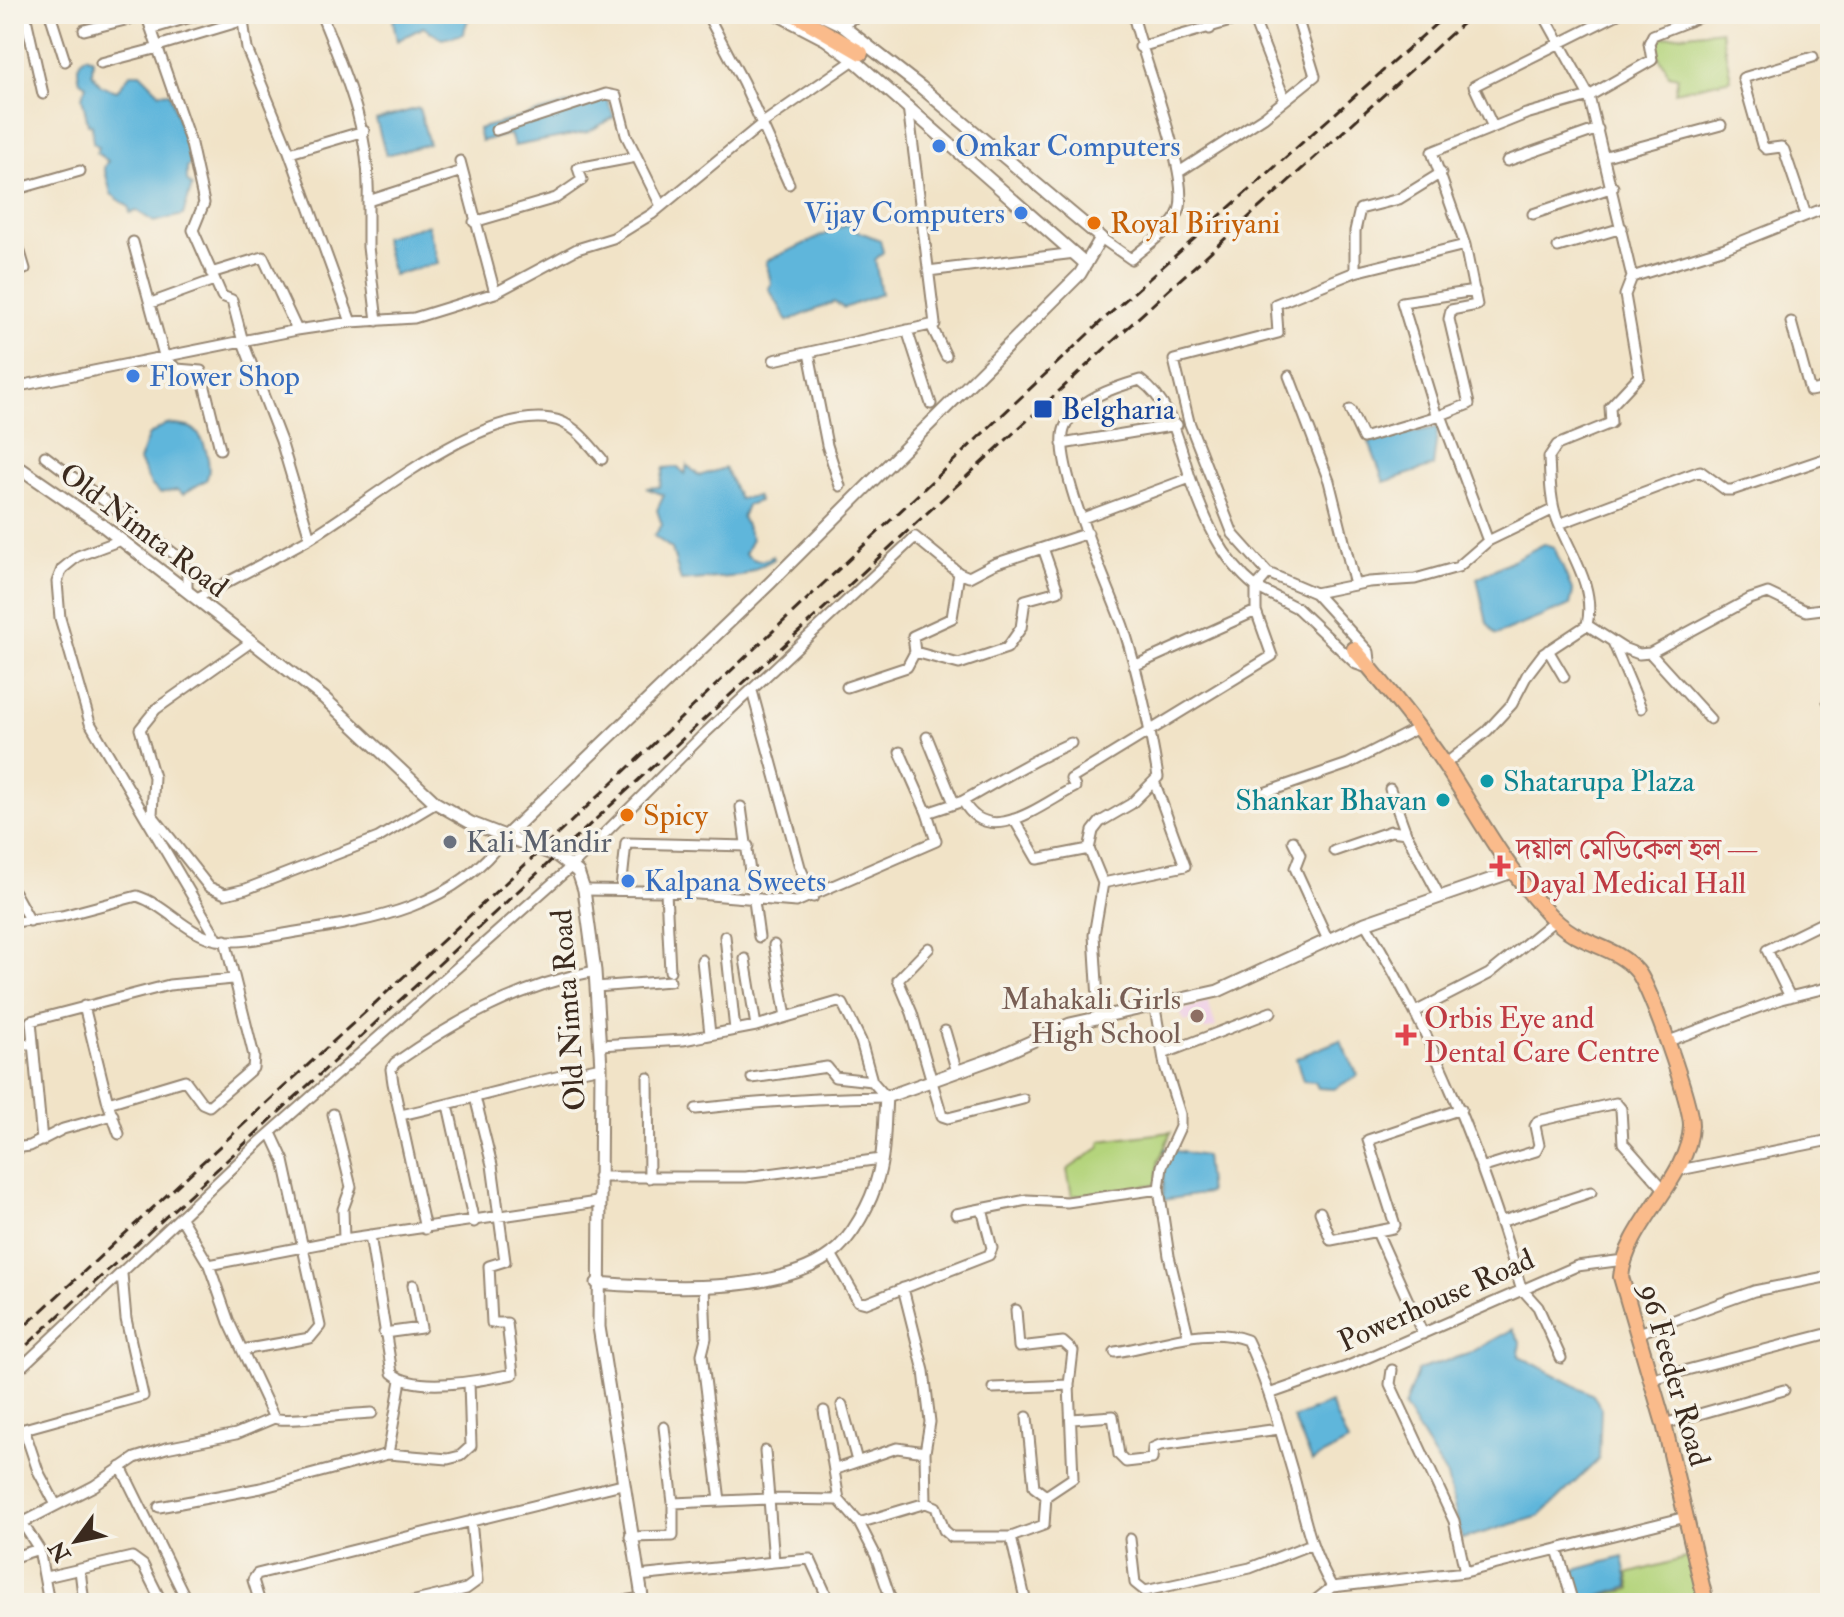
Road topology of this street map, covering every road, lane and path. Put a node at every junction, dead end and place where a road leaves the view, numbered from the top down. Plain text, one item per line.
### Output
1 (24, 14) edge
2 (50, 14) edge
3 (147, 14) edge
4 (201, 14) edge
5 (321, 14) edge
6 (707, 14) edge
7 (777, 14) edge
8 (794, 14) edge
9 (819, 14) edge
10 (863, 14) edge
11 (1133, 14) edge
12 (1206, 14) edge
13 (1296, 14) edge
14 (1618, 14) edge
15 (1707, 14) edge
16 (1254, 15) edge
17 (1544, 15) edge
18 (14, 17) edge
19 (242, 18) edge
20 (836, 19) edge
21 (151, 29) junction
22 (1210, 29) junction
23 (84, 30) dead end
24 (1563, 45) junction
25 (158, 47) junction
26 (1140, 47) junction
27 (857, 56) junction
28 (1813, 57) dead end
29 (65, 61) dead end
30 (101, 63) dead end
31 (43, 94) dead end
32 (1589, 96) junction
33 (1285, 100) junction
34 (908, 106) junction
35 (763, 123) junction
36 (1721, 125) dead end
37 (1493, 127) junction
38 (1598, 129) junction
39 (496, 130) dead end
40 (364, 131) junction
41 (290, 153) junction
42 (1606, 156) junction
43 (636, 157) junction
44 (1507, 161) dead end
45 (80, 171) dead end
46 (1179, 172) junction
47 (1441, 173) junction
48 (789, 184) dead end
49 (1613, 187) junction
50 (14, 190) edge
51 (368, 201) junction
52 (660, 204) junction
53 (1830, 206) edge
54 (1533, 214) dead end
55 (1806, 215) junction
56 (474, 222) junction
57 (1622, 228) junction
58 (14, 232) edge
59 (1097, 235) junction
60 (133, 242) dead end
61 (1465, 245) junction
62 (1558, 247) dead end
63 (1075, 253) junction
64 (1086, 264) junction
65 (25, 269) dead end
66 (928, 271) junction
67 (1355, 272) junction
68 (212, 276) junction
69 (1632, 277) junction
70 (1475, 291) junction
71 (495, 293) junction
72 (151, 303) junction
73 (377, 321) junction
74 (351, 322) junction
75 (1791, 322) dead end
76 (931, 325) junction
77 (297, 330) junction
78 (907, 330) junction
79 (243, 342) junction
80 (809, 353) junction
81 (946, 356) dead end
82 (165, 359) junction
83 (774, 360) dead end
84 (1289, 376) dead end
85 (14, 387) edge
86 (1830, 387) edge
87 (931, 404) dead end
88 (1350, 410) dead end
89 (1439, 415) junction
90 (1189, 422) junction
91 (1174, 425) junction
92 (1062, 444) junction
93 (220, 449) dead end
94 (45, 456) dead end
95 (1830, 457) edge
96 (602, 459) dead end
97 (14, 464) edge
98 (1190, 478) junction
99 (840, 486) dead end
100 (1554, 509) junction
101 (1083, 518) junction
102 (1559, 524) junction
103 (1088, 533) junction
104 (310, 538) junction
105 (121, 540) junction
106 (1488, 541) junction
107 (1043, 548) junction
108 (959, 573) junction
109 (1268, 573) junction
110 (1355, 585) junction
111 (1256, 587) junction
112 (1315, 593) junction
113 (192, 594) junction
114 (1830, 608) edge
115 (1256, 611) junction
116 (1587, 625) junction
117 (251, 642) junction
118 (1613, 642) junction
119 (1354, 649) dead end
120 (1548, 650) junction
121 (915, 652) junction
122 (1650, 653) junction
123 (1134, 666) junction
124 (1371, 669) junction
125 (1564, 677) dead end
126 (847, 687) dead end
127 (752, 691) junction
128 (1641, 708) dead end
129 (1710, 719) dead end
130 (1418, 728) junction
131 (1150, 731) junction
132 (927, 737) dead end
133 (1071, 743) dead end
134 (900, 752) dead end
135 (1444, 765) junction
136 (1154, 781) junction
137 (1390, 789) dead end
138 (1264, 793) dead end
139 (959, 802) junction
140 (436, 803) junction
141 (741, 807) dead end
142 (927, 813) junction
143 (1014, 819) junction
144 (1406, 833) junction
145 (505, 837) junction
146 (1293, 841) dead end
147 (748, 846) junction
148 (1089, 849) junction
149 (1334, 851) dead end
150 (573, 865) junction
151 (1515, 871) junction
152 (1103, 883) junction
153 (584, 890) junction
154 (621, 890) junction
155 (14, 892) edge
156 (666, 892) junction
157 (813, 897) junction
158 (1440, 897) junction
159 (754, 899) junction
160 (1830, 919) edge
161 (1555, 920) junction
162 (30, 921) junction
163 (14, 922) edge
164 (1365, 923) junction
165 (725, 936) dead end
166 (759, 937) dead end
167 (222, 940) junction
168 (1328, 940) junction
169 (774, 945) dead end
170 (929, 948) dead end
171 (745, 959) dead end
172 (702, 960) dead end
173 (595, 971) junction
174 (233, 979) junction
175 (596, 987) junction
176 (1830, 987) edge
177 (1790, 997) junction
178 (84, 1006) junction
179 (1155, 1008) junction
180 (1417, 1011) junction
181 (1271, 1012) dead end
182 (1099, 1015) junction
183 (786, 1017) junction
184 (756, 1026) junction
185 (735, 1030) junction
186 (945, 1031) dead end
187 (710, 1034) junction
188 (1666, 1042) junction
189 (14, 1044) edge
190 (31, 1044) junction
191 (600, 1045) junction
192 (1163, 1054) junction
193 (601, 1067) junction
194 (957, 1072) junction
195 (648, 1078) dead end
196 (752, 1078) dead end
197 (872, 1081) junction
198 (931, 1082) junction
199 (475, 1097) junction
200 (886, 1097) junction
201 (1023, 1099) dead end
202 (108, 1103) junction
203 (448, 1105) junction
204 (696, 1109) dead end
205 (1461, 1109) junction
206 (333, 1114) dead end
207 (113, 1115) junction
208 (401, 1115) junction
209 (271, 1133) junction
210 (119, 1134) dead end
211 (1830, 1140) edge
212 (42, 1141) junction
213 (14, 1148) edge
214 (881, 1159) junction
215 (1481, 1168) junction
216 (1675, 1171) junction
217 (598, 1177) junction
218 (649, 1178) junction
219 (1159, 1189) junction
220 (1664, 1189) junction
221 (1591, 1192) dead end
222 (597, 1202) junction
223 (982, 1209) junction
224 (1320, 1212) dead end
225 (956, 1214) dead end
226 (181, 1218) junction
227 (499, 1219) junction
228 (474, 1222) junction
229 (1500, 1222) junction
230 (425, 1229) junction
231 (1377, 1232) junction
232 (370, 1235) junction
233 (344, 1239) junction
234 (304, 1247) junction
235 (831, 1254) junction
236 (1624, 1260) junction
237 (209, 1265) junction
238 (122, 1274) junction
239 (1830, 1276) edge
240 (597, 1283) junction
241 (413, 1285) dead end
242 (704, 1286) junction
243 (903, 1288) junction
244 (1521, 1288) junction
245 (1016, 1310) dead end
246 (384, 1333) junction
247 (1639, 1333) junction
248 (1830, 1333) edge
249 (1423, 1334) junction
250 (1188, 1335) junction
251 (242, 1350) junction
252 (1115, 1352) dead end
253 (1561, 1358) dead end
254 (1392, 1370) dead end
255 (14, 1374) edge
256 (1652, 1379) junction
257 (401, 1380) junction
258 (469, 1382) junction
259 (1069, 1385) junction
260 (993, 1388) dead end
261 (1784, 1390) dead end
262 (1269, 1394) junction
263 (842, 1405) dead end
264 (824, 1411) dead end
265 (372, 1413) dead end
266 (1027, 1417) dead end
267 (274, 1418) junction
268 (1072, 1419) junction
269 (1664, 1424) junction
270 (664, 1427) dead end
271 (1279, 1429) junction
272 (765, 1451) dead end
273 (925, 1452) junction
274 (388, 1454) junction
275 (857, 1461) junction
276 (121, 1467) junction
277 (836, 1469) junction
278 (622, 1484) junction
279 (1046, 1496) junction
280 (769, 1499) junction
281 (839, 1500) junction
282 (720, 1501) junction
283 (673, 1503) junction
284 (926, 1503) junction
285 (56, 1505) junction
286 (159, 1507) dead end
287 (14, 1510) edge
288 (1686, 1517) junction
289 (471, 1521) junction
290 (24, 1522) junction
291 (859, 1523) junction
292 (630, 1537) junction
293 (1011, 1537) junction
294 (1130, 1539) dead end
295 (1309, 1545) junction
296 (39, 1549) junction
297 (1557, 1549) junction
298 (14, 1557) edge
299 (774, 1562) junction
300 (80, 1570) junction
301 (1465, 1572) junction
302 (638, 1576) junction
303 (46, 1577) junction
304 (1332, 1587) junction
305 (184, 1595) dead end
306 (642, 1601) edge
307 (49, 1603) edge
308 (84, 1603) edge
309 (162, 1603) edge
310 (260, 1603) edge
311 (407, 1603) edge
312 (610, 1603) edge
313 (830, 1603) edge
314 (890, 1603) edge
315 (1026, 1603) edge
316 (1312, 1603) edge
317 (1573, 1603) edge
318 (1706, 1603) edge

1 - 18 street
1 - 31 street
2 - 29 street
3 - 21 street
3 - 23 street
4 - 21 street
5 - 40 street
6 - 35 street
7 - 27 street
8 - 27 main road
9 - 20 street
10 - 20 street
11 - 26 street
12 - 22 street
13 - 33 street
14 - 24 street
15 - 32 street
16 - 22 street
16 - 33 street
17 - 24 street
19 - 25 street
19 - 41 street
20 - 59 street
21 - 25 street
22 - 26 street
24 - 32 street
24 - 37 street
25 - 30 street
25 - 68 street
26 - 46 street
27 - 34 street
27 - 35 street
28 - 55 street
32 - 37 street
32 - 38 street
33 - 46 street
34 - 63 street
34 - 66 street
35 - 48 street
35 - 52 street
36 - 42 street
37 - 47 street
38 - 42 street
38 - 44 street
39 - 43 street
40 - 41 street
40 - 51 street
41 - 74 street
42 - 49 street
43 - 52 street
43 - 56 street
45 - 50 street
46 - 59 street
47 - 61 street
47 - 67 street
49 - 54 street
49 - 57 street
51 - 56 street
51 - 73 street
52 - 71 street
53 - 55 street
55 - 69 street
56 - 71 street
57 - 62 street
57 - 69 street
58 - 65 street
59 - 64 street
60 - 72 street
61 - 67 street
61 - 70 street
63 - 64 street
63 - 66 street
64 - 145 street
66 - 76 street
67 - 90 street
68 - 72 street
68 - 77 street
68 - 79 street
69 - 100 street
70 - 89 street
70 - 89 street
71 - 73 street
72 - 82 street
73 - 74 street
74 - 77 street
75 - 86 street
76 - 78 street
76 - 81 street
77 - 79 street
78 - 80 street
78 - 87 street
79 - 82 street
79 - 104 street
80 - 83 street
80 - 99 street
82 - 85 street
82 - 93 street
84 - 110 street
88 - 89 street
89 - 106 street
90 - 91 street
90 - 109 street
91 - 92 street
91 - 92 street
91 - 98 street
92 - 101 street
94 - 113 street
95 - 102 street
96 - 104 street
97 - 105 street, Old Nimta Road
98 - 101 street
98 - 111 street
100 - 102 street
100 - 106 street
101 - 103 street
102 - 116 street
103 - 107 street
103 - 123 street
104 - 113 street
105 - 113 street, Old Nimta Road
105 - 167 street
106 - 110 street
107 - 108 street
107 - 121 street
108 - 121 street
108 - 127 street
109 - 111 street
109 - 112 street
110 - 112 street
111 - 115 street
111 - 124 street
112 - 124 street
113 - 117 street, Old Nimta Road
114 - 122 street
115 - 123 street
115 - 131 street
116 - 118 street
116 - 120 street
117 - 140 street, Old Nimta Road
117 - 140 street
118 - 122 street
118 - 128 street
119 - 124 main road, 96 Feeder Road
120 - 125 street
120 - 135 street
121 - 126 street
122 - 129 street
123 - 131 street
124 - 130 main road, 96 Feeder Road
127 - 150 street
127 - 157 street
130 - 135 main road, 96 Feeder Road
130 - 138 street
131 - 136 street
131 - 143 street
132 - 139 street
133 - 139 street
134 - 142 street
135 - 151 main road, 96 Feeder Road
136 - 148 street
136 - 152 street
137 - 144 street
139 - 142 street
139 - 143 street
140 - 145 street, Old Nimta Road
141 - 147 street
142 - 157 street
143 - 148 street
144 - 149 street
144 - 158 street
145 - 150 street, Old Nimta Road
145 - 167 street
146 - 168 street
147 - 154 street
147 - 159 street
148 - 152 street
150 - 153 street, Old Nimta Road
150 - 209 street
151 - 158 street
151 - 161 main road, 96 Feeder Road
152 - 182 street
153 - 154 street
153 - 173 street, Old Nimta Road
154 - 156 street
155 - 162 street
156 - 159 street
156 - 175 street
157 - 159 street
158 - 164 street
159 - 166 street
160 - 177 street
161 - 180 street
161 - 188 main road, 96 Feeder Road
162 - 163 street
162 - 167 street
164 - 168 street
164 - 180 street
165 - 185 street
167 - 174 street
168 - 179 street
169 - 183 street
170 - 198 street
171 - 184 street
172 - 187 street
173 - 175 street, Old Nimta Road
173 - 208 street
174 - 178 street
174 - 202 street
175 - 191 street, Old Nimta Road
176 - 177 street
177 - 188 street
178 - 190 street
178 - 202 street
179 - 182 street
179 - 192 street
180 - 205 street
181 - 192 street
182 - 194 street
183 - 184 street
183 - 197 street
184 - 185 street
185 - 187 street
186 - 194 street
187 - 191 street
188 - 216 main road, 96 Feeder Road
189 - 190 street
190 - 212 street
191 - 193 street, Old Nimta Road
192 - 219 street
193 - 199 street
193 - 217 street, Old Nimta Road
194 - 198 street
195 - 218 street
196 - 197 street
197 - 200 street
198 - 200 street
198 - 201 street
199 - 203 street
199 - 227 street
200 - 204 street
200 - 214 street
202 - 207 street
203 - 208 street
203 - 228 street
205 - 215 street
205 - 231 street
206 - 233 street
207 - 210 street
207 - 212 street
208 - 230 street
209 - 226 street
209 - 234 street
211 - 216 street
212 - 213 street
214 - 218 street
214 - 235 street
215 - 220 street
215 - 229 street
216 - 220 main road, 96 Feeder Road
217 - 218 street
217 - 222 street, Old Nimta Road
219 - 223 street
219 - 250 street
220 - 236 main road, 96 Feeder Road
221 - 229 street
222 - 227 street
222 - 240 street, Old Nimta Road
223 - 225 street
223 - 243 street
224 - 231 street
226 - 237 street
226 - 238 street
227 - 228 street
227 - 258 street
228 - 230 street
229 - 244 street
230 - 232 street
231 - 249 street
232 - 233 street
232 - 246 street
233 - 234 street
234 - 237 street
234 - 251 street
235 - 242 street
235 - 243 street
236 - 244 street, Powerhouse Road
236 - 247 main road, 96 Feeder Road
237 - 251 street
238 - 255 street
238 - 285 street
239 - 247 street
240 - 242 street
240 - 278 street, Old Nimta Road
241 - 246 street
242 - 282 street
243 - 273 street
244 - 249 street, Powerhouse Road
244 - 253 street
245 - 259 street
246 - 257 street
247 - 256 main road, 96 Feeder Road
248 - 256 street
249 - 262 street, Powerhouse Road
250 - 252 street
250 - 262 street
251 - 267 street
254 - 301 street
256 - 269 main road, 96 Feeder Road
257 - 258 street
257 - 274 street
258 - 274 street
259 - 260 street
259 - 268 street
261 - 269 street
262 - 271 street
263 - 275 street
264 - 277 street
265 - 267 street
266 - 279 street
267 - 276 street
268 - 271 street
268 - 279 street
269 - 288 main road, 96 Feeder Road
270 - 283 street
271 - 295 street
272 - 280 street
273 - 275 street
273 - 284 street
274 - 286 street
275 - 277 street
276 - 285 street
276 - 305 street
277 - 281 street
278 - 289 street
278 - 292 street, Old Nimta Road
279 - 293 street
280 - 281 street
280 - 282 street
280 - 299 street
281 - 291 street
282 - 283 street
283 - 292 street
284 - 291 street
284 - 293 street
285 - 290 street
287 - 290 street
288 - 297 street
288 - 318 main road, 96 Feeder Road
289 - 310 street
289 - 311 street
290 - 296 street
291 - 314 street
292 - 302 street, Old Nimta Road
293 - 315 street
294 - 295 street
295 - 304 street
296 - 298 street
296 - 303 street
297 - 301 street
297 - 317 street
299 - 302 street
299 - 313 street
300 - 303 street
300 - 308 street
300 - 309 street
301 - 304 street
302 - 306 street, Old Nimta Road
303 - 307 street
304 - 316 street
306 - 312 street

